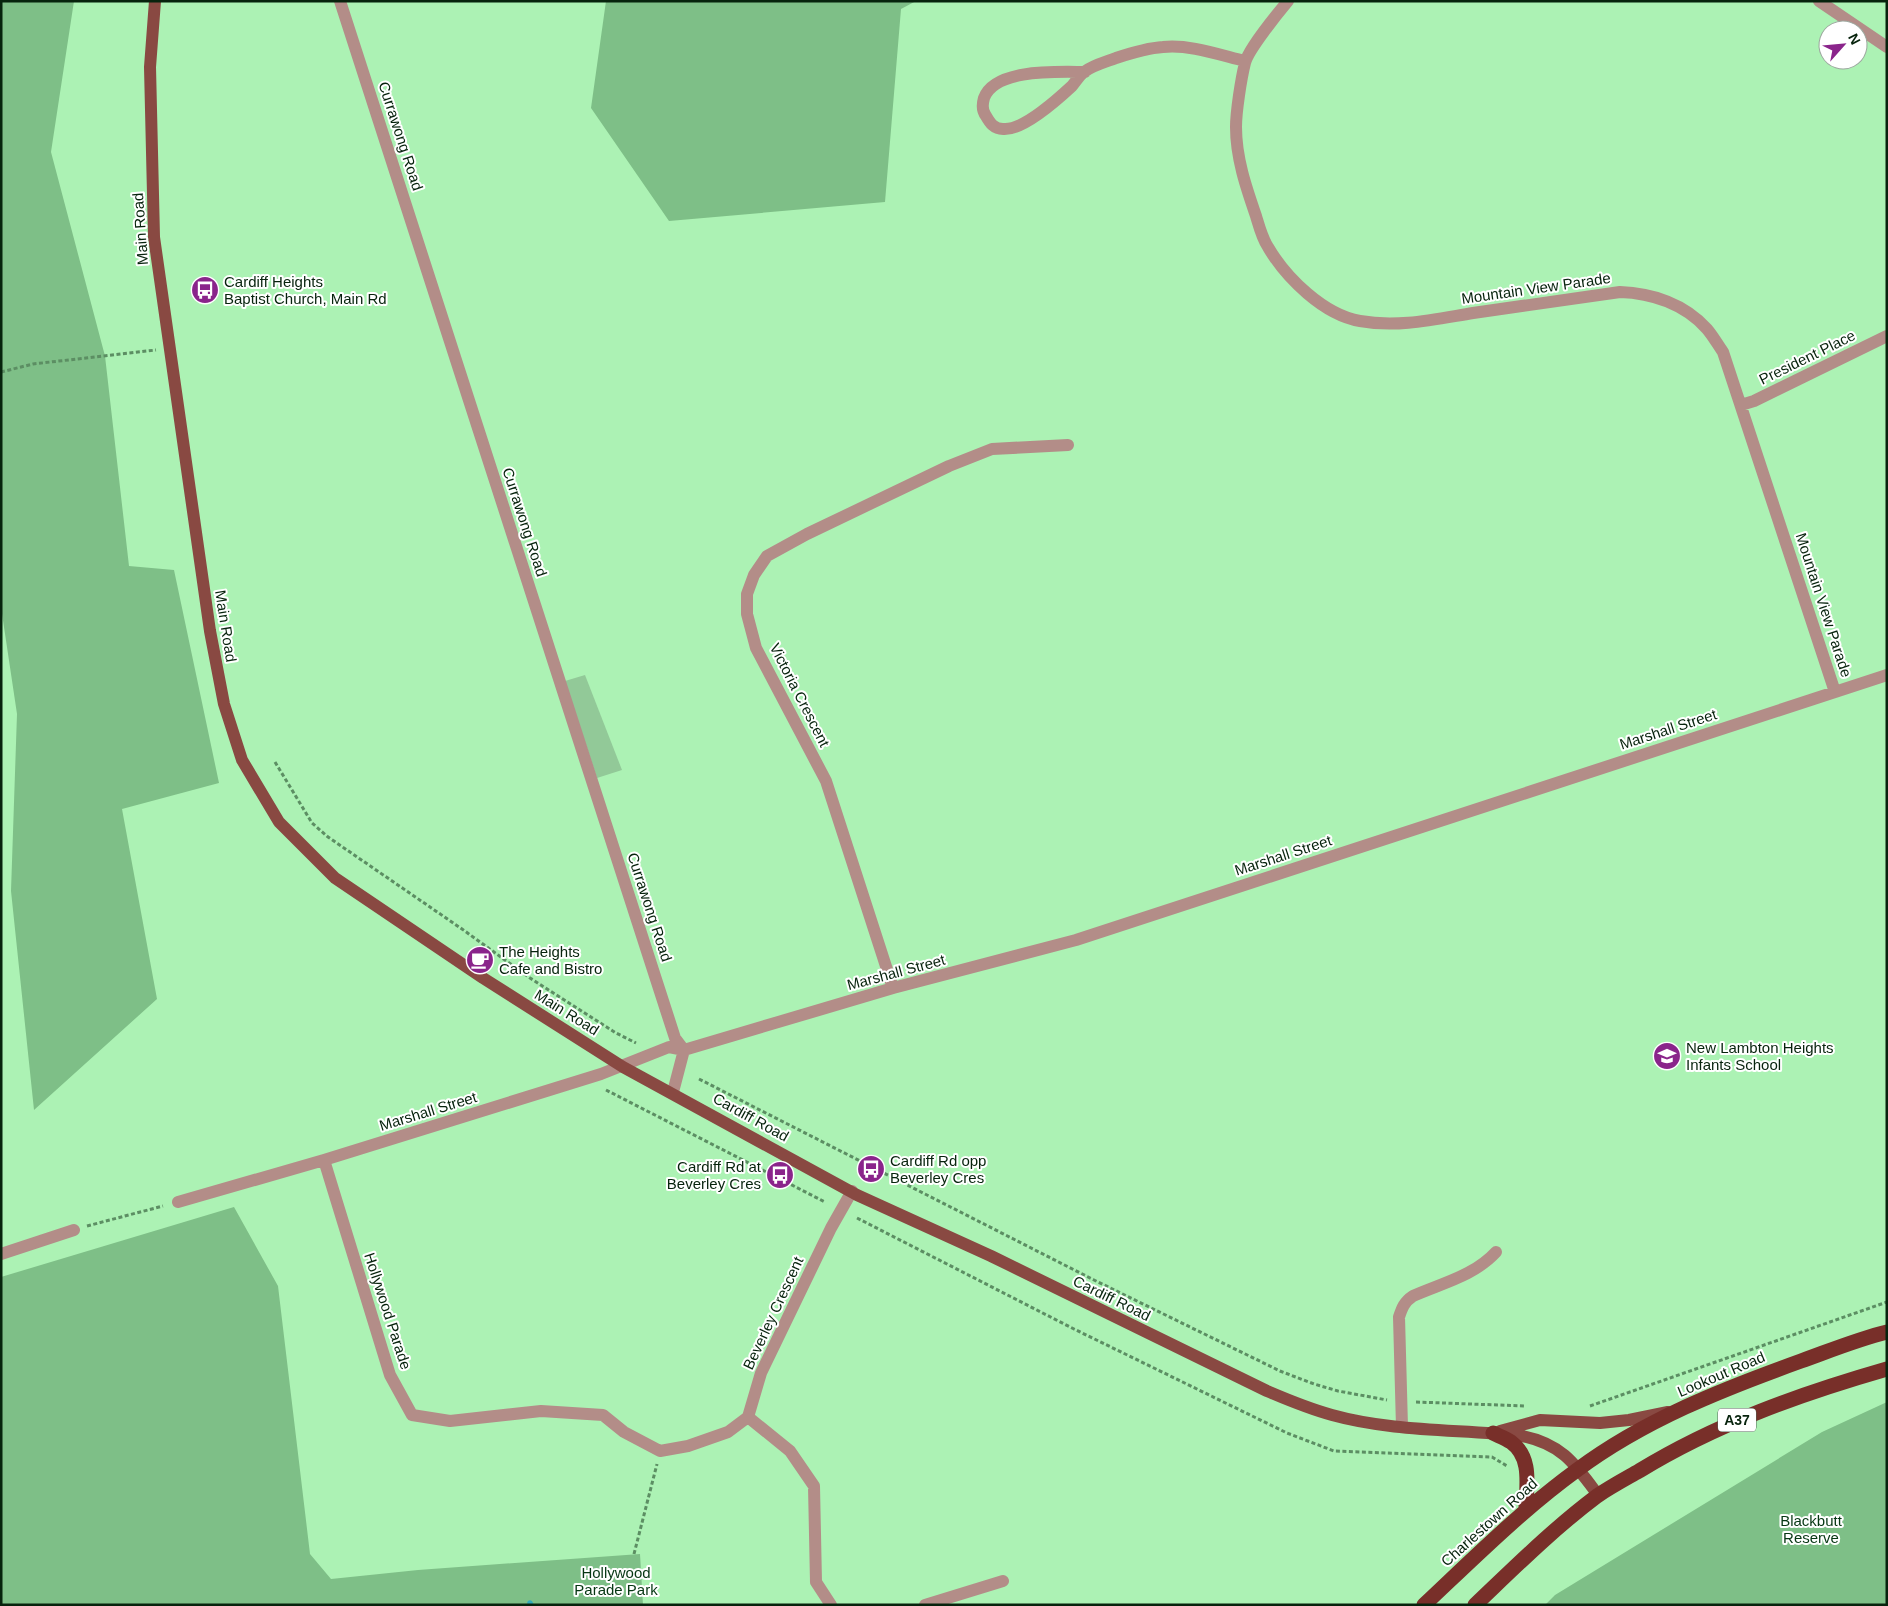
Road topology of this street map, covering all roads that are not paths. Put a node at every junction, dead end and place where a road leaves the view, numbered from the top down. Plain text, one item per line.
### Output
1 (155, 1) edge
2 (340, 1) edge
3 (1288, 1) edge
4 (1819, 1) edge
5 (1887, 47) edge
6 (1245, 61) junction
7 (1085, 72) junction
8 (1887, 336) edge
9 (1740, 405) junction
10 (1068, 445) dead end
11 (1887, 675) edge
12 (1835, 692) junction
13 (893, 988) junction
14 (684, 1050) junction
15 (623, 1066) junction
16 (673, 1092) junction
17 (324, 1160) junction
18 (852, 1191) junction
19 (178, 1202) road end
20 (74, 1230) road end
21 (1496, 1252) dead end
22 (1, 1254) edge
23 (1887, 1332) edge
24 (1887, 1369) edge
25 (1683, 1408) junction
26 (748, 1417) junction
27 (1402, 1427) junction
28 (1493, 1433) junction
29 (1578, 1468) junction
30 (1598, 1495) junction
31 (1526, 1509) junction
32 (1003, 1582) dead end
33 (831, 1605) edge
34 (925, 1605) edge
35 (1424, 1605) edge
36 (1476, 1605) edge

1 - 15 main road, Main Road
2 - 14 street, Currawong Road
3 - 6 street, Mountain View Parade
4 - 5 street
6 - 7 street
6 - 9 street, Mountain View Parade
7 - 7 street
8 - 9 street, President Place
9 - 12 street, Mountain View Parade
10 - 13 street, Victoria Crescent
11 - 12 street, Marshall Street
12 - 13 street, Marshall Street
13 - 14 street, Marshall Street
14 - 15 street, Marshall Street
14 - 16 street
15 - 16 main road, Cardiff Road
15 - 17 street, Marshall Street
16 - 18 main road, Cardiff Road
17 - 19 street, Marshall Street
17 - 26 street, Hollywood Parade
18 - 26 street, Beverley Crescent
18 - 27 main road, Cardiff Road
20 - 22 street
21 - 27 street
23 - 25 highway, Lookout Road / A37
24 - 30 highway, A37
25 - 28 main road
25 - 29 highway, Lookout Road / A37
26 - 33 street
27 - 28 main road, Cardiff Road
28 - 29 main road, Cardiff Road
28 - 31 highway
29 - 30 main road, Cardiff Road
29 - 31 highway, Charlestown Road / A37
30 - 36 highway, A37
31 - 35 highway, Charlestown Road / A37
32 - 34 street

